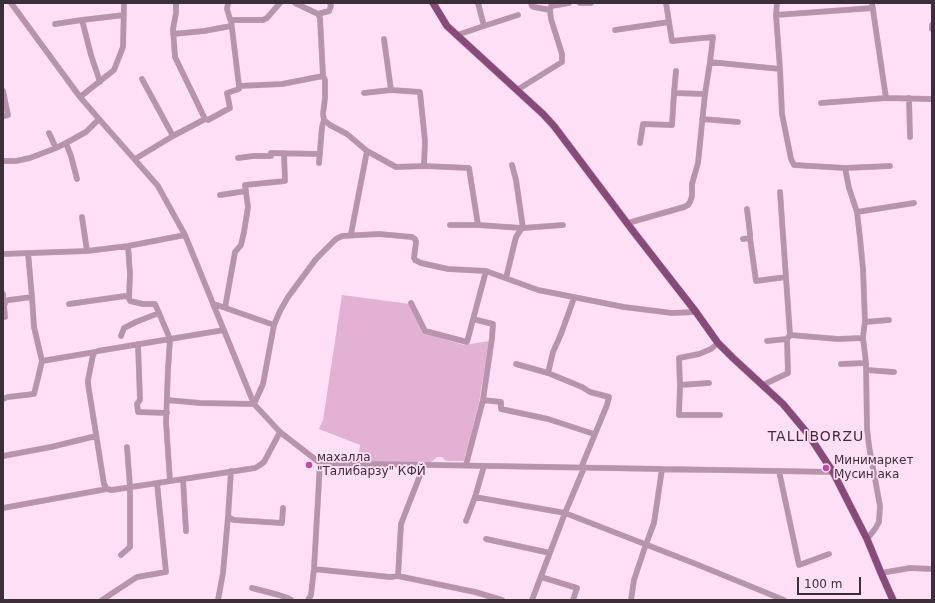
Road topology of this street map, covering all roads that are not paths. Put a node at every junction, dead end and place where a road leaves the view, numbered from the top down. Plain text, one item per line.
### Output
1 (11, 3) edge
2 (124, 3) edge
3 (176, 3) edge
4 (228, 3) edge
5 (280, 3) edge
6 (295, 3) edge
7 (330, 3) edge
8 (433, 3) edge
9 (478, 3) edge
10 (531, 3) edge
11 (569, 3) edge
12 (580, 3) edge
13 (591, 3) edge
14 (666, 3) edge
15 (777, 3) edge
16 (872, 6) edge
17 (550, 10) junction
18 (318, 14) junction
19 (124, 15) junction
20 (518, 15) dead end
21 (776, 15) junction
22 (82, 20) junction
23 (669, 22) junction
24 (231, 23) junction
25 (55, 24) dead end
26 (932, 25) edge
27 (484, 26) junction
28 (932, 29) edge
29 (615, 30) dead end
30 (173, 34) junction
31 (457, 35) junction
32 (384, 39) dead end
33 (710, 62) junction
34 (780, 69) junction
35 (676, 71) dead end
36 (323, 76) junction
37 (142, 79) dead end
38 (100, 82) junction
39 (239, 86) junction
40 (391, 90) junction
41 (517, 90) junction
42 (3, 91) edge
43 (364, 93) dead end
44 (674, 94) junction
45 (705, 94) junction
46 (80, 97) junction
47 (886, 98) junction
48 (909, 98) junction
49 (932, 99) edge
50 (821, 103) dead end
51 (3, 116) edge
52 (205, 119) junction
53 (702, 119) junction
54 (99, 120) junction
55 (324, 120) junction
56 (738, 122) dead end
57 (49, 133) dead end
58 (173, 136) junction
59 (910, 137) dead end
60 (66, 143) junction
61 (640, 143) dead end
62 (56, 148) junction
63 (367, 151) junction
64 (284, 153) junction
65 (320, 154) junction
66 (238, 158) dead end
67 (135, 159) junction
68 (3, 161) edge
69 (319, 163) dead end
70 (512, 165) dead end
71 (424, 166) junction
72 (890, 166) dead end
73 (845, 168) junction
74 (77, 179) dead end
75 (246, 191) junction
76 (780, 192) dead end
77 (220, 195) dead end
78 (914, 203) dead end
79 (747, 209) dead end
80 (857, 212) junction
81 (82, 216) dead end
82 (628, 223) junction
83 (450, 225) dead end
84 (478, 225) junction
85 (563, 225) dead end
86 (522, 228) junction
87 (351, 234) junction
88 (185, 235) junction
89 (750, 238) junction
90 (743, 239) dead end
91 (128, 246) junction
92 (87, 251) junction
93 (28, 253) junction
94 (3, 254) edge
95 (486, 271) junction
96 (786, 277) junction
97 (506, 278) junction
98 (3, 294) edge
99 (32, 297) junction
100 (129, 298) junction
101 (574, 298) junction
102 (411, 303) dead end
103 (4, 304) junction
104 (69, 304) dead end
105 (214, 304) junction
106 (225, 308) junction
107 (696, 312) junction
108 (160, 313) junction
109 (3, 317) edge
110 (473, 319) junction
111 (889, 320) dead end
112 (865, 322) junction
113 (274, 325) junction
114 (224, 330) junction
115 (121, 336) dead end
116 (789, 337) junction
117 (863, 338) junction
118 (170, 339) junction
119 (767, 341) dead end
120 (718, 343) junction
121 (138, 344) junction
122 (95, 352) junction
123 (42, 361) junction
124 (866, 363) junction
125 (516, 364) dead end
126 (841, 364) dead end
127 (866, 370) junction
128 (894, 372) dead end
129 (548, 373) junction
130 (709, 383) dead end
131 (680, 385) junction
132 (763, 385) junction
133 (3, 399) edge
134 (167, 400) junction
135 (483, 400) junction
136 (254, 404) junction
137 (167, 413) junction
138 (720, 415) dead end
139 (280, 432) junction
140 (594, 434) junction
141 (96, 436) junction
142 (127, 447) dead end
143 (3, 456) edge
144 (320, 463) junction
145 (424, 465) junction
146 (466, 466) junction
147 (484, 466) junction
148 (582, 468) junction
149 (662, 469) junction
150 (231, 471) junction
151 (779, 471) junction
152 (833, 472) junction
153 (183, 479) junction
154 (170, 481) junction
155 (157, 483) junction
156 (130, 487) junction
157 (107, 489) junction
158 (475, 497) junction
159 (3, 508) edge
160 (283, 508) dead end
161 (565, 513) junction
162 (228, 517) junction
163 (466, 521) dead end
164 (186, 531) dead end
165 (486, 539) dead end
166 (867, 539) junction
167 (646, 544) junction
168 (550, 553) junction
169 (829, 554) dead end
170 (121, 555) dead end
171 (314, 569) junction
172 (932, 569) edge
173 (881, 573) junction
174 (398, 576) junction
175 (541, 577) junction
176 (252, 588) dead end
177 (102, 600) edge
178 (218, 600) edge
179 (291, 600) edge
180 (308, 600) edge
181 (502, 600) edge
182 (532, 600) edge
183 (573, 600) edge
184 (630, 600) edge
185 (784, 600) edge
186 (894, 600) edge

1 - 46 street
2 - 19 street
3 - 30 street
4 - 24 street
5 - 24 street
6 - 18 street
7 - 18 street
8 - 31 main road
9 - 27 street
10 - 17 street
11 - 17 street
12 - 13 street
14 - 23 street
15 - 21 street
16 - 21 street
16 - 47 street
17 - 41 street
18 - 36 street
19 - 22 street
19 - 38 street
20 - 27 street
21 - 34 street
22 - 25 street
22 - 38 street
23 - 29 street
23 - 33 street
24 - 30 street
24 - 39 street
26 - 28 street
27 - 31 street
30 - 52 street
31 - 41 main road
32 - 40 street
33 - 34 street
33 - 45 street
34 - 73 street
35 - 44 street
36 - 39 street
36 - 55 street
37 - 58 street
38 - 46 street
39 - 52 street
40 - 43 street
40 - 71 street
41 - 82 main road
42 - 51 street
44 - 45 street
44 - 61 street
45 - 53 street
46 - 54 street
47 - 48 street
47 - 50 street
48 - 49 street
48 - 59 street
52 - 58 street
53 - 56 street
53 - 82 street
54 - 60 street
54 - 67 street
55 - 63 street
55 - 65 street
57 - 62 street
58 - 67 street
60 - 62 street
60 - 74 street
62 - 68 street
63 - 71 street
63 - 87 street
64 - 65 street
64 - 66 street
64 - 75 street
65 - 69 street
67 - 88 street
70 - 86 street
71 - 84 street
72 - 73 street
73 - 80 street
75 - 77 street
75 - 106 street
76 - 96 street
78 - 80 street
79 - 89 street
80 - 112 street
81 - 92 street
82 - 107 main road
83 - 84 street
84 - 86 street
85 - 86 street
86 - 97 street
87 - 95 street
87 - 113 street
88 - 91 street
88 - 105 street
89 - 90 street
89 - 96 street
91 - 92 street
91 - 100 street
92 - 93 street
93 - 94 street
93 - 99 street
95 - 97 street
95 - 110 street
96 - 116 street
97 - 101 street
98 - 103 street
99 - 103 street
99 - 123 street
100 - 104 street
100 - 108 street
101 - 107 street
101 - 129 street
102 - 110 street
103 - 109 street
105 - 106 street
105 - 114 street
106 - 113 street
107 - 120 main road
108 - 115 street
108 - 118 street
110 - 135 street
111 - 112 street
112 - 117 street
113 - 136 street
114 - 118 street
114 - 136 street
116 - 117 street
116 - 119 street
116 - 132 street
117 - 124 street
118 - 121 street
118 - 134 street
120 - 131 street
120 - 132 main road
121 - 122 street
121 - 137 street
122 - 123 street
122 - 141 street
123 - 133 street
124 - 126 street
124 - 127 street
125 - 129 street
127 - 128 street
127 - 166 street
129 - 140 street
130 - 131 street
131 - 138 street
132 - 152 main road
134 - 136 street
134 - 137 street
135 - 140 street
135 - 146 street
136 - 139 street
137 - 154 street
139 - 144 street
139 - 150 street
140 - 148 street
141 - 143 street
141 - 157 street
142 - 156 street
144 - 145 street
144 - 171 street
145 - 146 street
145 - 174 street
146 - 147 street
147 - 148 street
147 - 158 street
148 - 149 street
148 - 161 street
149 - 151 street
149 - 167 street
150 - 153 street
150 - 162 street
151 - 152 street
151 - 169 street
152 - 166 main road
153 - 154 street
153 - 164 street
154 - 155 street
155 - 156 street
155 - 177 street
156 - 157 street
156 - 170 street
157 - 159 street
158 - 161 street
158 - 163 street
160 - 162 street
161 - 167 street
161 - 168 street
162 - 178 street
165 - 168 street
166 - 173 main road
167 - 184 street
167 - 185 street
168 - 175 street
171 - 174 street
171 - 180 street
172 - 173 street
173 - 186 main road
174 - 181 street
175 - 182 street
175 - 183 street
176 - 179 street

